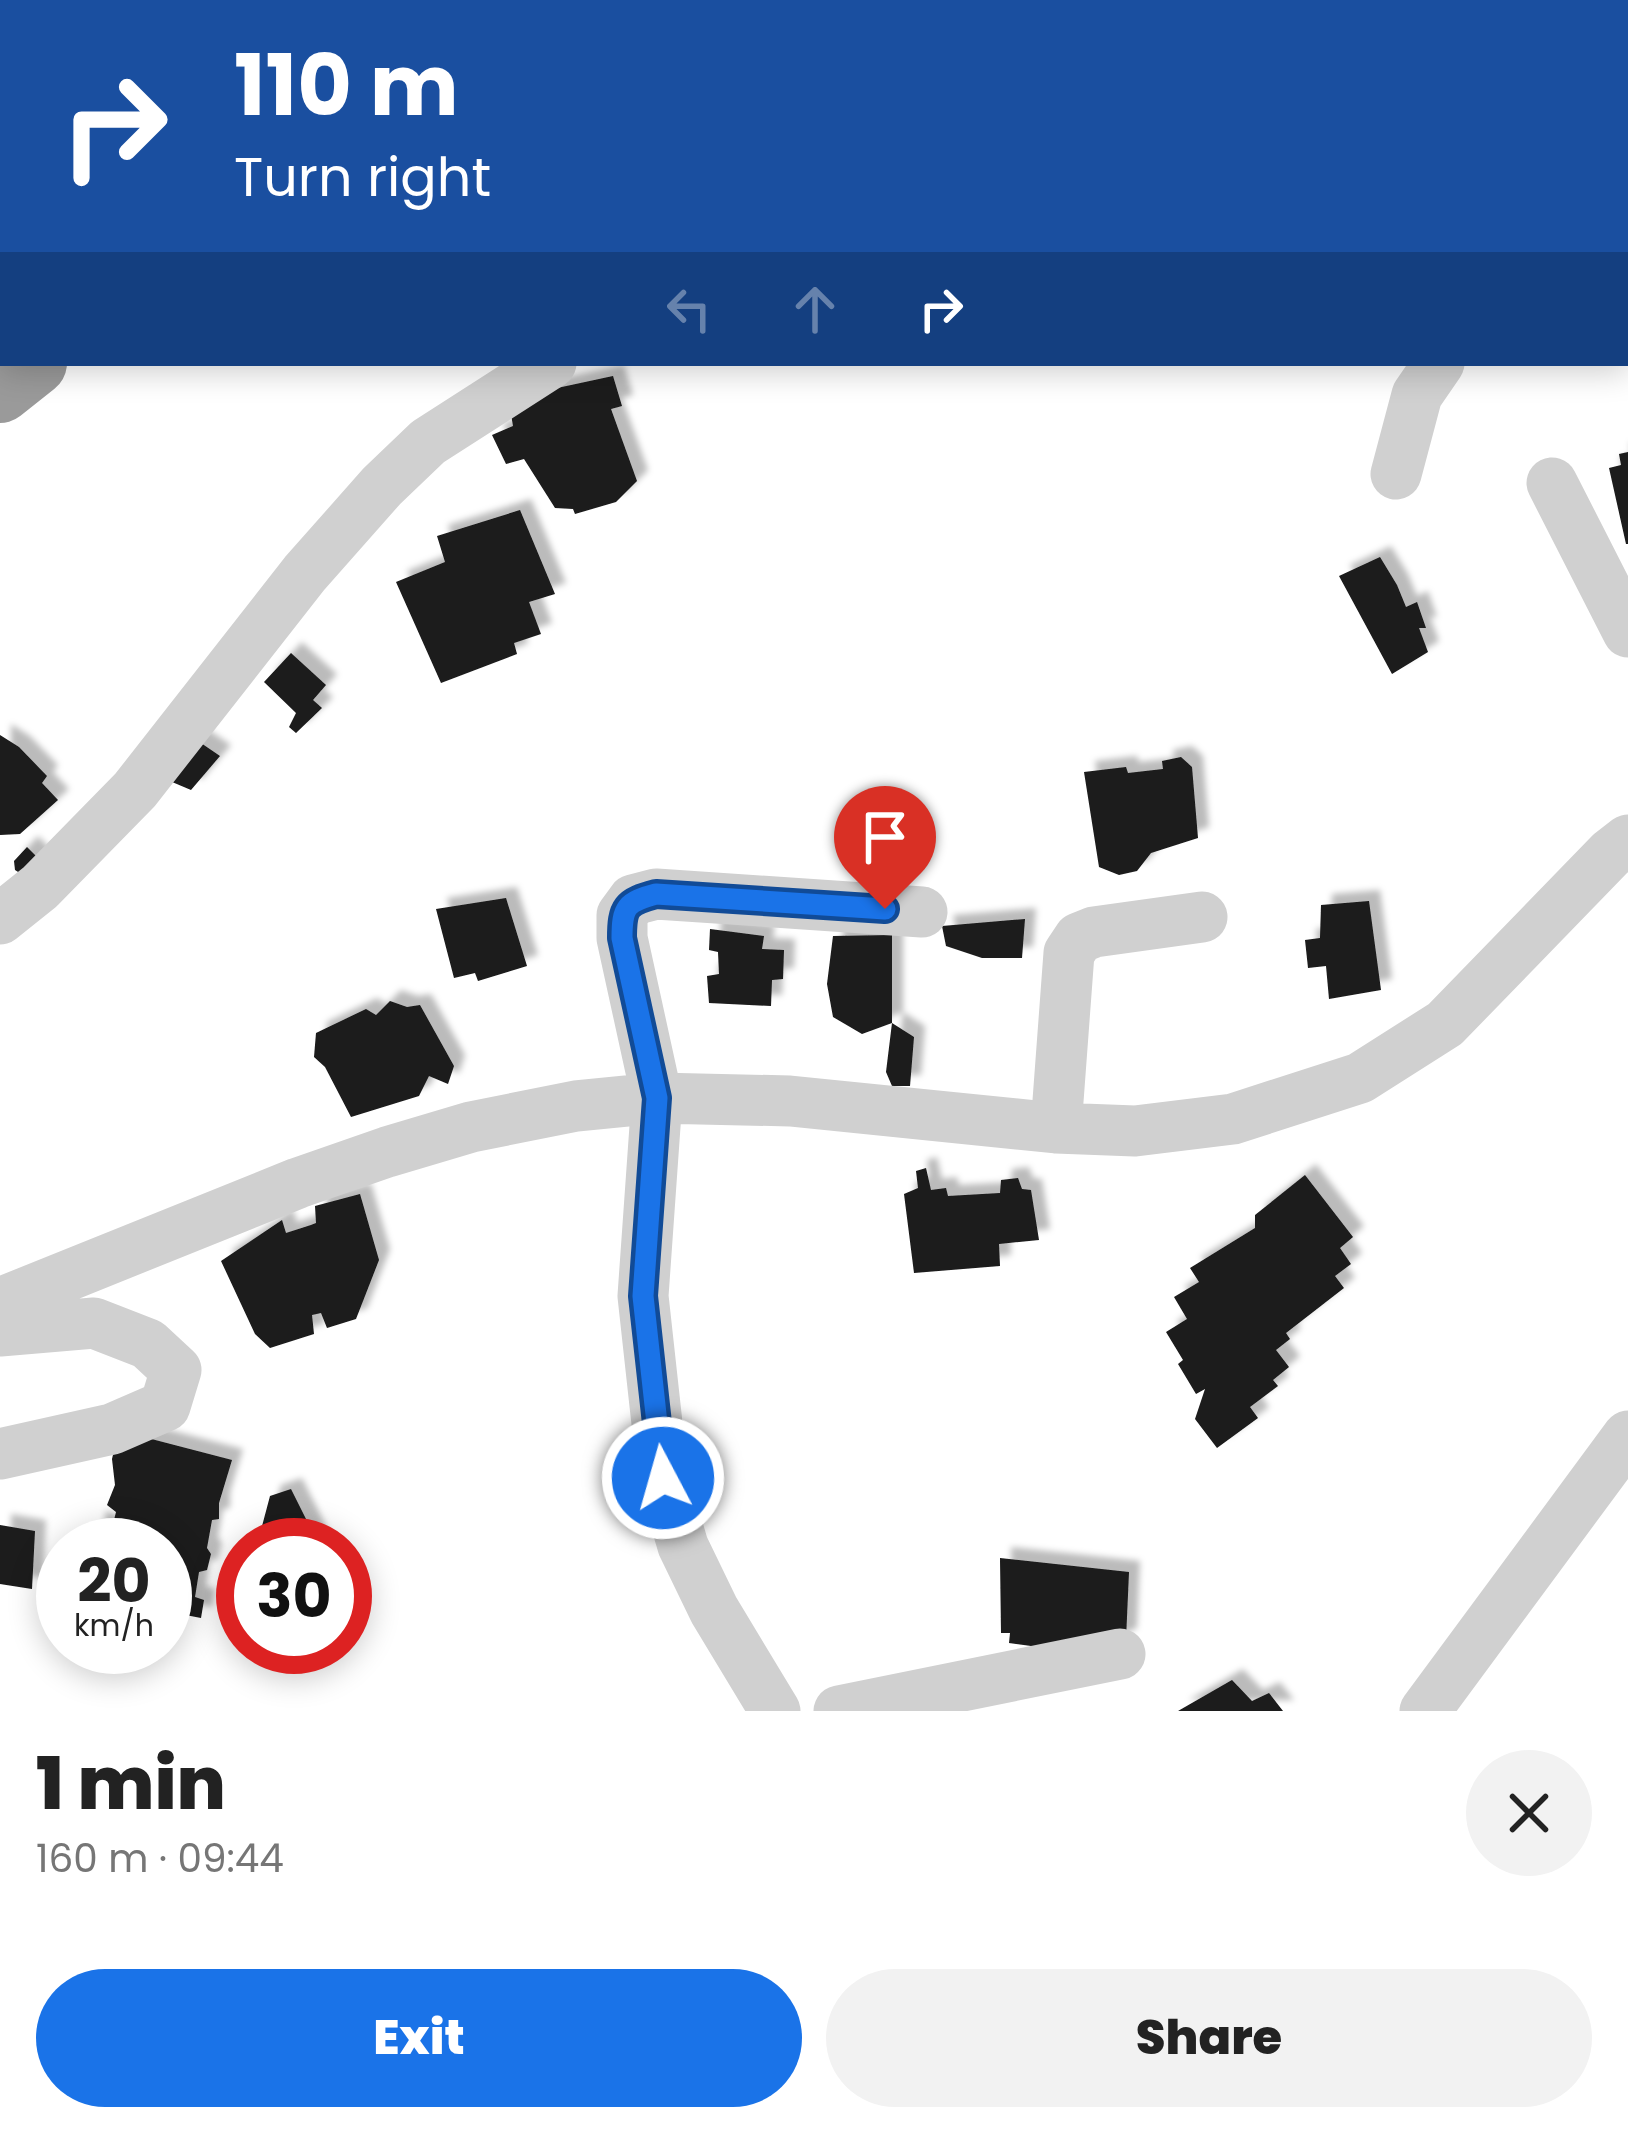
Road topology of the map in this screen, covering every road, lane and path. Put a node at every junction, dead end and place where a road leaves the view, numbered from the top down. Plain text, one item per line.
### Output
1 (30, 366) edge
2 (546, 366) edge
3 (1437, 366) edge
4 (0, 390) edge
5 (1396, 474) dead end
6 (1552, 483) dead end
7 (1628, 632) edge
8 (1628, 840) edge
9 (922, 912) dead end
10 (1202, 916) dead end
11 (0, 919) edge
12 (657, 1098) junction
13 (1055, 1128) junction
14 (0, 1303) edge
15 (0, 1331) edge
16 (1628, 1436) edge
17 (0, 1454) edge
18 (1120, 1654) dead end
19 (775, 1711) edge
20 (838, 1711) edge
21 (1425, 1711) edge

1 - 4 highway
2 - 11 street
3 - 5 street
6 - 7 street
8 - 13 street
9 - 12 street
10 - 13 street
12 - 13 street
12 - 14 street
12 - 19 street
15 - 17 street
16 - 21 street
18 - 20 street

